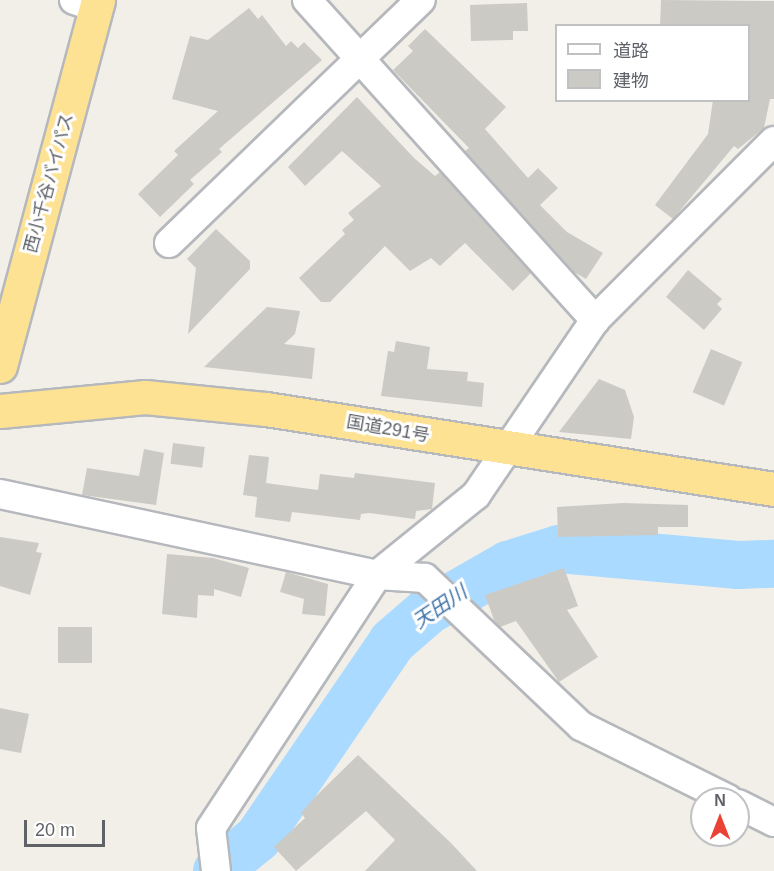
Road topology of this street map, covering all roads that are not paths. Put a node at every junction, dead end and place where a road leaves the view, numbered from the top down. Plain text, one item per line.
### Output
1 (307, 0) edge
2 (421, 0) edge
3 (89, 2) edge
4 (360, 59) junction
5 (774, 141) edge
6 (169, 243) dead end
7 (595, 320) junction
8 (0, 366) edge
9 (0, 411) edge
10 (506, 449) junction
11 (774, 489) edge
12 (0, 494) edge
13 (377, 575) junction
14 (704, 787) edge
15 (750, 810) edge
16 (774, 822) edge
17 (216, 871) edge

1 - 4 street
2 - 4 street
3 - 8 highway, 西小千谷バイパス
4 - 6 street
4 - 7 street
5 - 7 street
7 - 10 street
9 - 10 highway, 国道291号
10 - 11 highway, 国道291号
10 - 13 street
12 - 13 street
13 - 14 street
13 - 17 street
15 - 16 street

